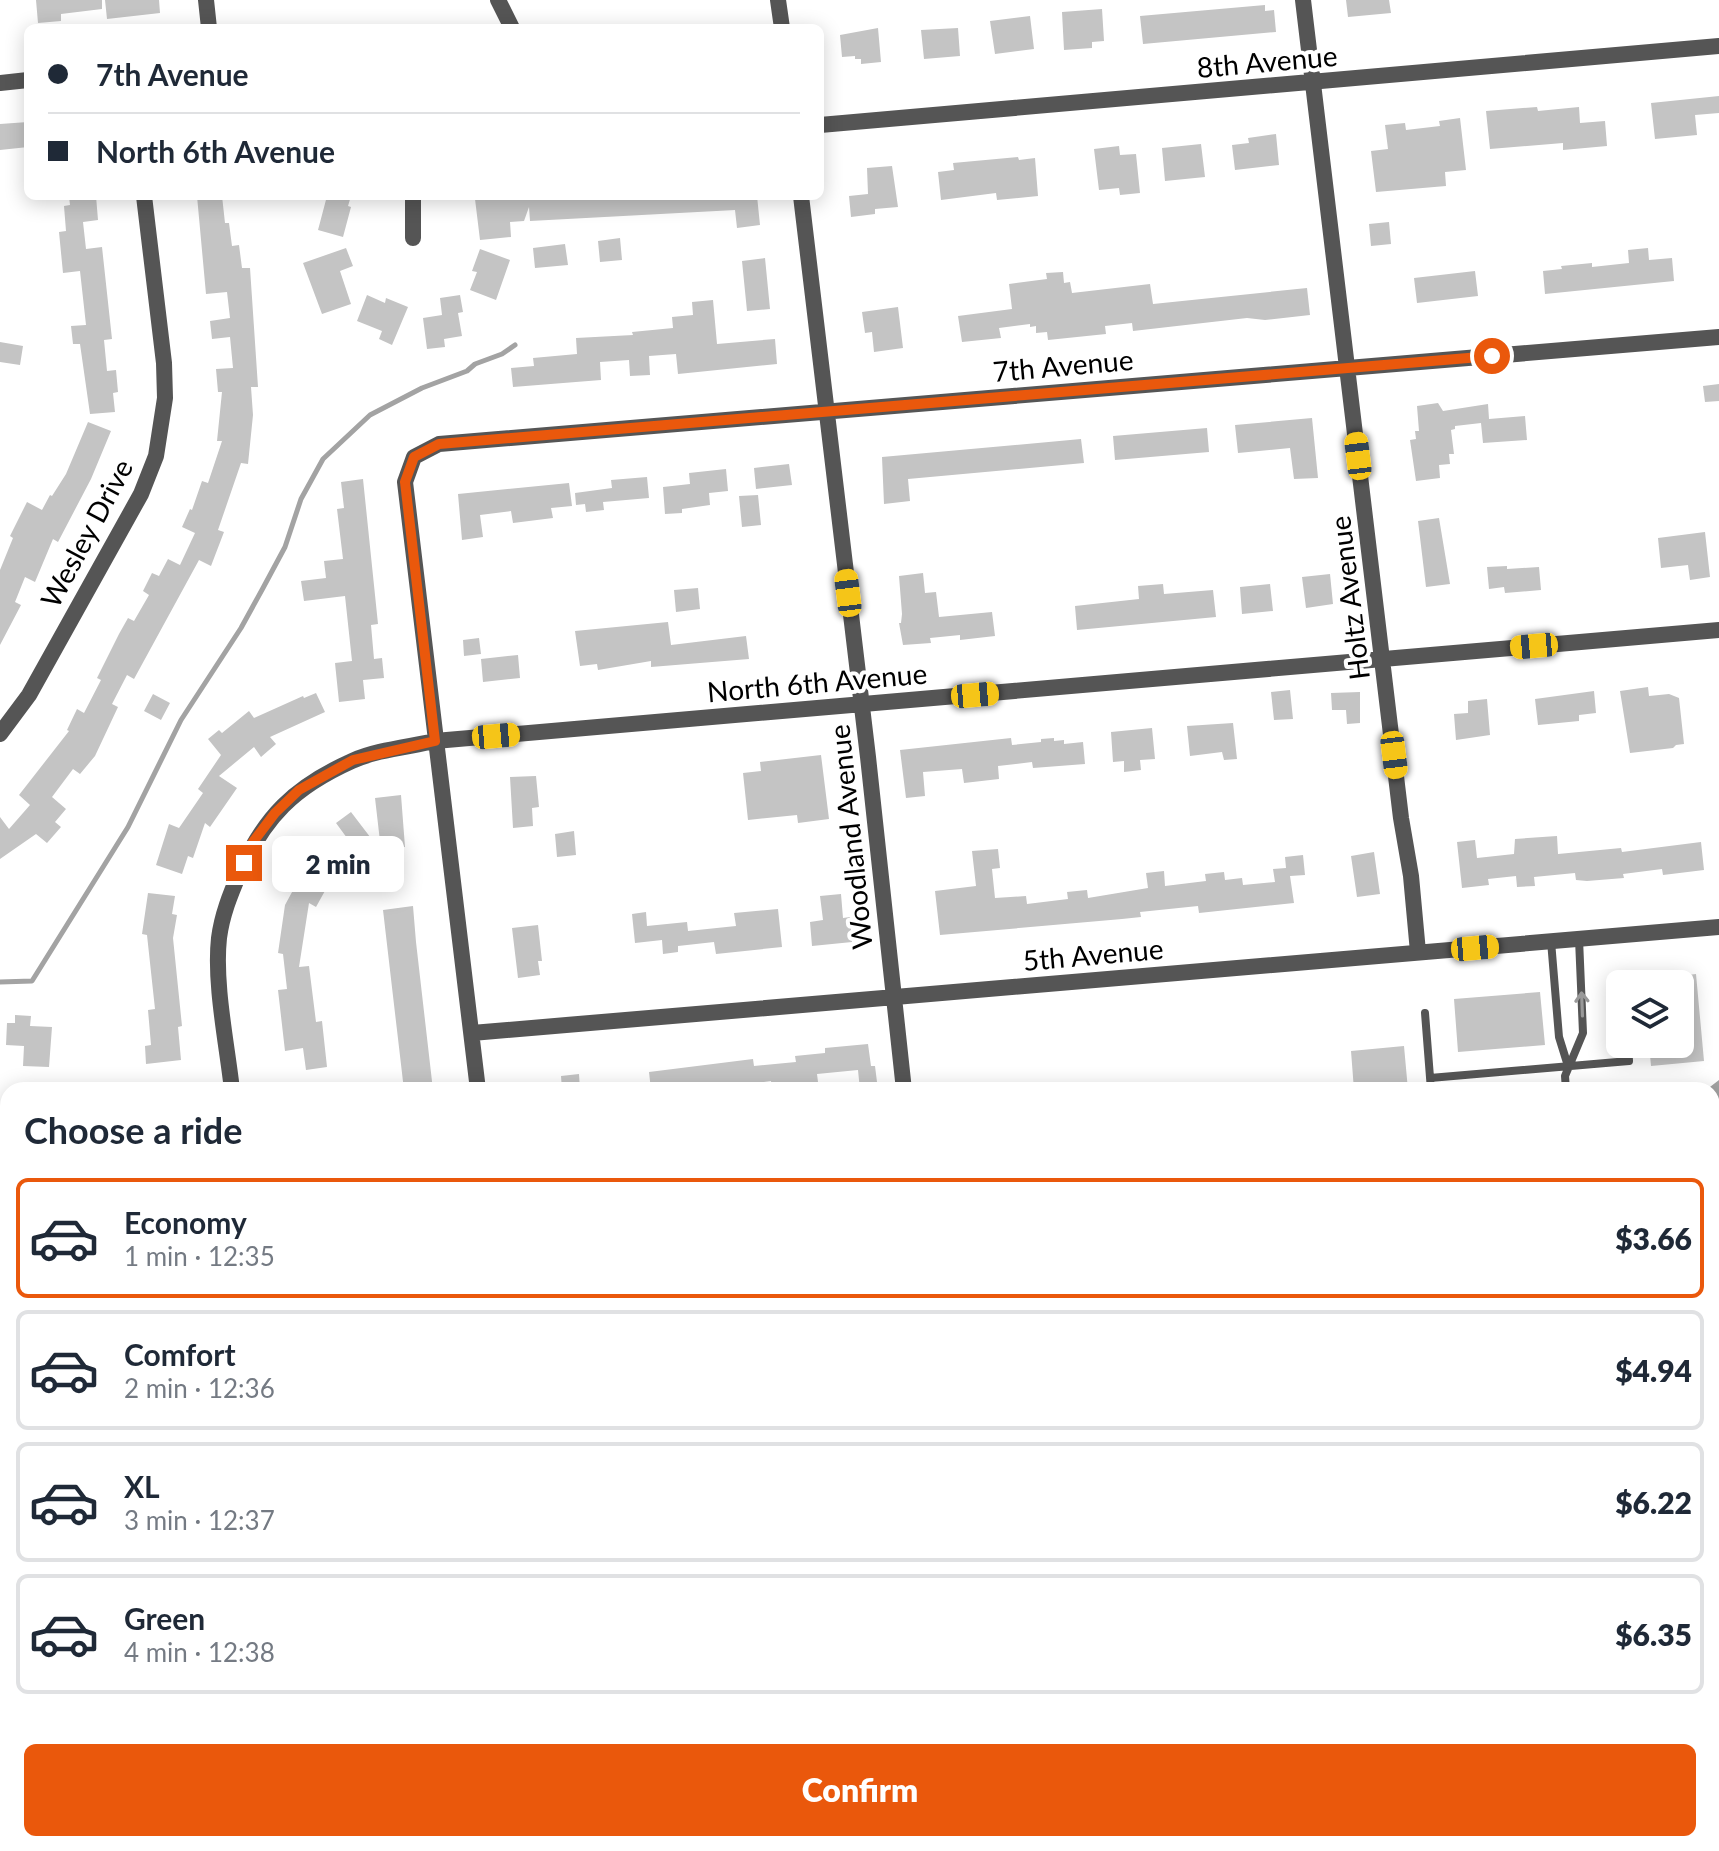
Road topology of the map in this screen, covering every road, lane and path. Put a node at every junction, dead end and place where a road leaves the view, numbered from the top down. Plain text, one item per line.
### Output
1 (206, 0) edge
2 (498, 0) edge
3 (778, 0) edge
4 (1303, 0) edge
5 (209, 24) edge
6 (510, 24) edge
7 (781, 24) edge
8 (1719, 46) edge
9 (24, 80) edge
10 (0, 83) edge
11 (1313, 84) junction
12 (824, 125) edge
13 (144, 200) edge
14 (413, 200) edge
15 (801, 200) edge
16 (413, 238) dead end
17 (1719, 337) edge
18 (1347, 368) junction
19 (826, 411) junction
20 (1719, 630) edge
21 (1383, 659) junction
22 (861, 704) junction
23 (0, 734) edge
24 (435, 741) junction
25 (1719, 927) edge
26 (1579, 939) junction
27 (1551, 941) junction
28 (1418, 952) junction
29 (894, 995) junction
30 (1425, 1013) dead end
31 (472, 1033) junction
32 (1629, 1058) edge
33 (1569, 1066) junction
34 (1430, 1078) junction
35 (231, 1082) edge
36 (477, 1082) edge
37 (903, 1082) edge
38 (1430, 1082) edge
39 (1565, 1082) edge

1 - 5 street
2 - 6 street
3 - 7 street
4 - 11 street, Holtz Avenue
8 - 11 street, 8th Avenue
9 - 10 street
11 - 12 street, 8th Avenue
11 - 18 street, Holtz Avenue
13 - 23 street, Wesley Drive
14 - 16 street
15 - 19 street, Woodland Avenue
17 - 18 street, 7th Avenue
18 - 19 street, 7th Avenue
18 - 21 street, Holtz Avenue
19 - 22 street, Woodland Avenue
19 - 24 street, 7th Avenue
20 - 21 street, North 6th Avenue
21 - 22 street, North 6th Avenue
21 - 28 street, Holtz Avenue
22 - 24 street, North 6th Avenue
22 - 29 street, Woodland Avenue
24 - 31 street
24 - 35 street, North 6th Avenue
25 - 26 street, 5th Avenue
26 - 27 street, 5th Avenue
33 -> 26 lane
27 - 28 street, 5th Avenue
27 - 33 lane
28 - 29 street, 5th Avenue
29 - 31 street, 5th Avenue
29 - 37 street, Woodland Avenue
30 - 34 lane
31 - 36 street
32 - 33 lane
33 - 34 lane
33 - 39 lane
34 - 38 lane

